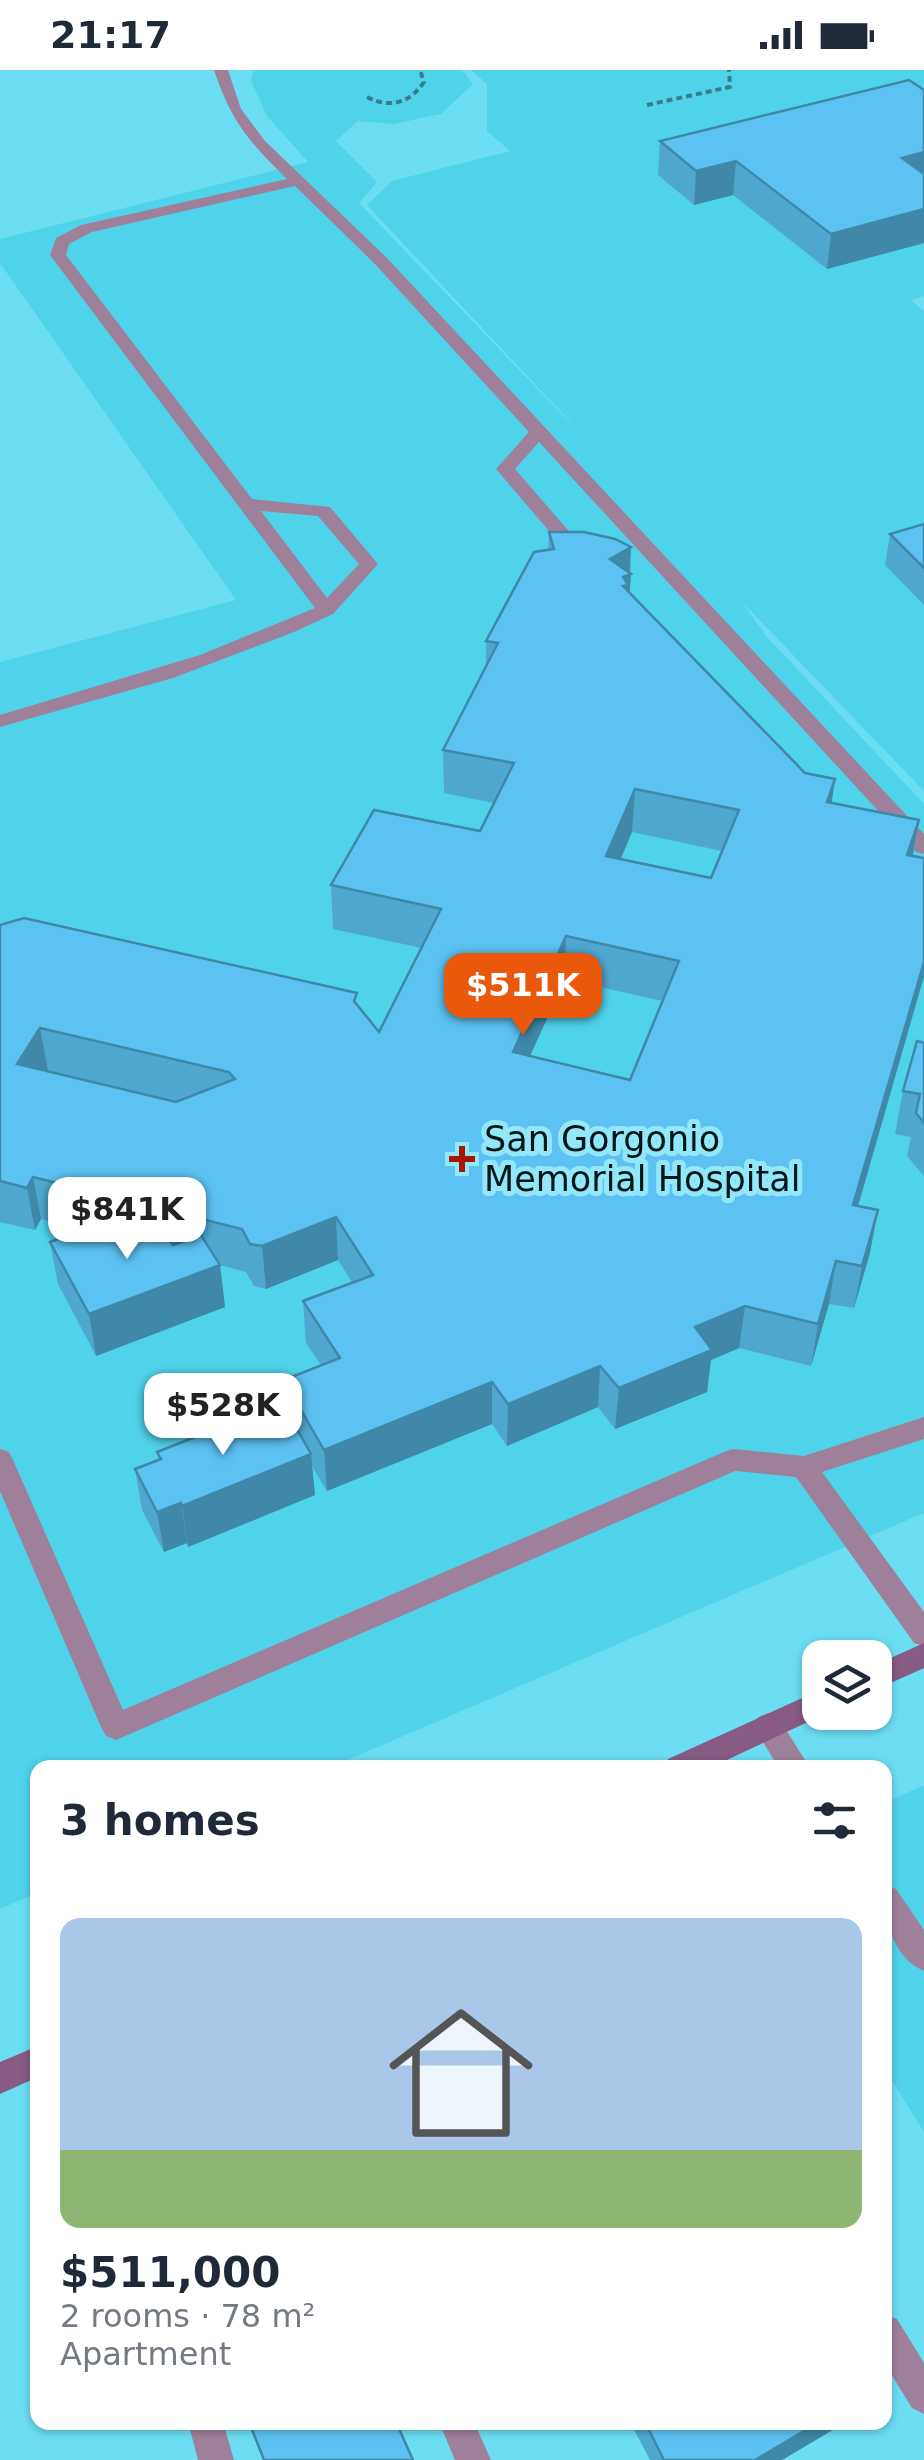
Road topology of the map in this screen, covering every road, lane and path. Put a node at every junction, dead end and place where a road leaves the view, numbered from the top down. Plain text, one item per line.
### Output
1 (221, 70) edge
2 (420, 70) edge
3 (728, 70) edge
4 (367, 97) dead end
5 (647, 106) dead end
6 (299, 181) junction
7 (539, 432) junction
8 (246, 504) junction
9 (659, 565) junction
10 (326, 610) junction
11 (0, 721) edge
12 (924, 848) edge
13 (924, 1428) edge
14 (0, 1460) edge
15 (804, 1467) junction
16 (924, 1634) edge
17 (924, 1655) edge
18 (892, 1670) edge
19 (802, 1711) edge
20 (768, 1726) junction
21 (695, 1760) edge
22 (791, 1760) edge
23 (892, 1908) edge
24 (924, 1956) edge
25 (30, 2065) edge
26 (0, 2078) edge
27 (892, 2342) edge
28 (924, 2396) edge
29 (207, 2430) edge
30 (460, 2430) edge
31 (216, 2460) edge
32 (474, 2460) edge

1 - 6 lane
2 - 4 path
3 - 5 path
6 - 7 lane
6 - 8 lane
7 - 9 lane
7 - 9 lane
8 - 10 lane
8 - 10 lane
9 - 12 lane
10 - 11 lane
13 - 15 lane
14 - 15 lane
15 - 16 lane
17 - 18 main road
19 - 20 main road
20 - 21 main road
20 - 22 lane
23 - 24 lane
25 - 26 main road
27 - 28 lane
29 - 31 lane
30 - 32 lane

